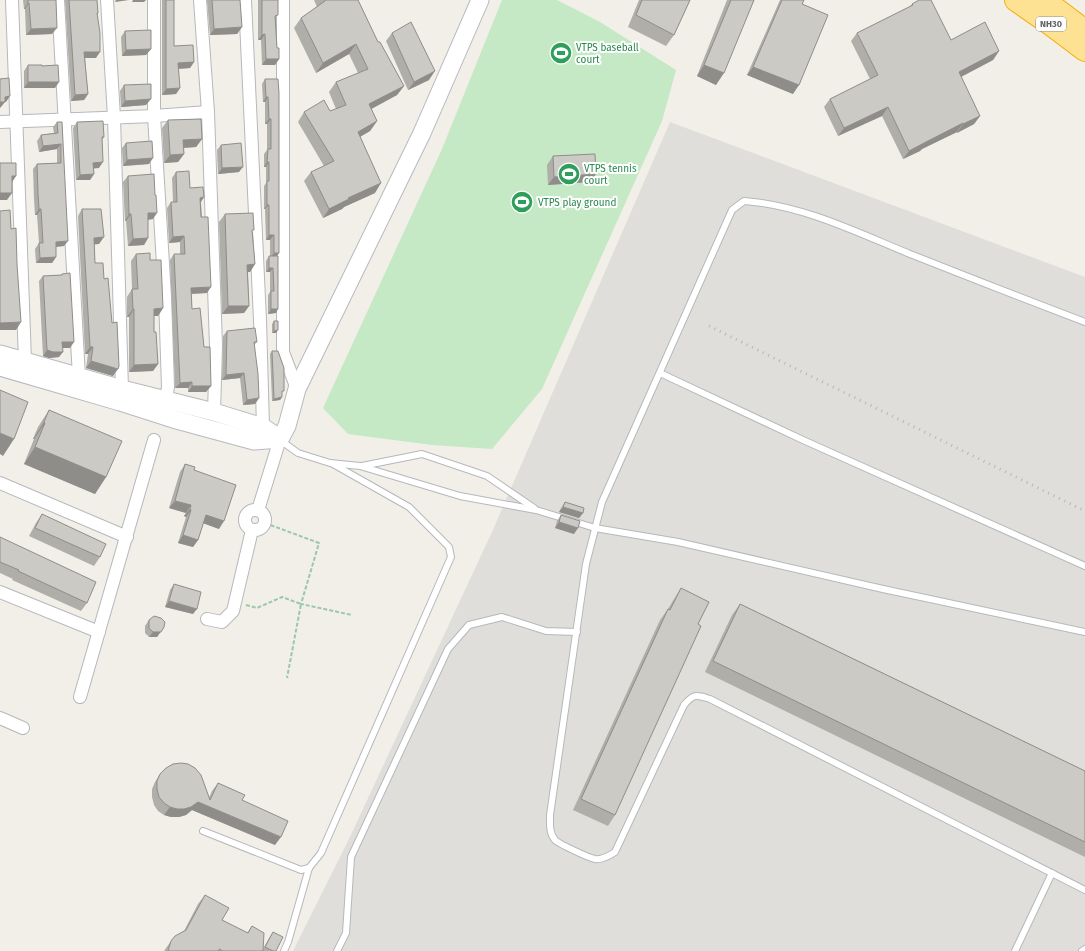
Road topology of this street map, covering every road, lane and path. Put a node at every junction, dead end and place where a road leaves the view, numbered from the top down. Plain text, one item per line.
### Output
1 (12, 0) edge
2 (58, 0) edge
3 (107, 0) edge
4 (154, 0) edge
5 (200, 0) edge
6 (245, 0) edge
7 (283, 0) edge
8 (480, 0) edge
9 (1016, 0) edge
10 (1044, 0) edge
11 (1085, 31) edge
12 (1085, 50) edge
13 (208, 112) junction
14 (154, 116) junction
15 (114, 118) junction
16 (66, 119) junction
17 (16, 121) junction
18 (0, 122) edge
19 (1085, 322) edge
20 (0, 354) edge
21 (25, 361) junction
22 (0, 367) edge
23 (660, 373) junction
24 (79, 377) junction
25 (297, 389) junction
26 (121, 395) junction
27 (166, 399) junction
28 (214, 412) junction
29 (259, 434) junction
30 (280, 439) junction
31 (154, 440) dead end
32 (330, 463) junction
33 (360, 466) junction
34 (0, 483) edge
35 (258, 510) junction
36 (536, 510) junction
37 (265, 523) junction
38 (595, 528) junction
39 (252, 530) junction
40 (126, 537) junction
41 (1085, 566) edge
42 (0, 592) edge
43 (236, 602) junction
44 (301, 604) junction
45 (352, 614) dead end
46 (207, 619) dead end
47 (99, 632) junction
48 (577, 632) junction
49 (1085, 632) edge
50 (287, 678) dead end
51 (80, 697) dead end
52 (0, 718) edge
53 (23, 728) dead end
54 (203, 831) dead end
55 (309, 868) junction
56 (1052, 873) junction
57 (1085, 890) edge
58 (1085, 949) edge
59 (284, 951) edge
60 (337, 951) edge
61 (1015, 951) edge
62 (1082, 951) edge

1 - 17 street
2 - 16 street
3 - 15 street
4 - 14 street
5 - 13 street
6 - 29 street
7 - 25 street
8 - 25 street
9 - 12 highway, NH30
10 - 11 highway, NH30
13 - 14 street
13 - 28 street
14 - 15 street
14 - 27 street
15 - 16 street
15 - 26 street
16 - 17 street
16 - 24 street
17 - 18 street
17 - 21 street
19 - 23 lane
20 - 21 street
21 - 24 street
22 - 26 street
23 - 38 lane
23 - 41 lane
24 - 26 street
25 - 30 street
26 - 27 street
26 - 29 street
27 - 28 street
28 - 29 street
29 - 30 street
30 - 32 lane
30 - 35 street
31 - 40 street
32 - 33 lane
32 - 55 lane
33 - 36 lane
33 - 36 lane
34 - 40 street
35 - 37 street
35 - 39 street
36 - 38 lane
37 - 39 street
37 - 44 path
38 - 48 lane
38 - 49 lane
39 - 43 street
40 - 47 street
42 - 47 street
43 - 44 path
43 - 46 street
44 - 45 path
44 - 50 path
47 - 51 street
48 - 56 lane
48 - 60 lane
52 - 53 street
54 - 55 lane
55 - 59 lane
56 - 57 lane
56 - 61 lane
58 - 62 lane

